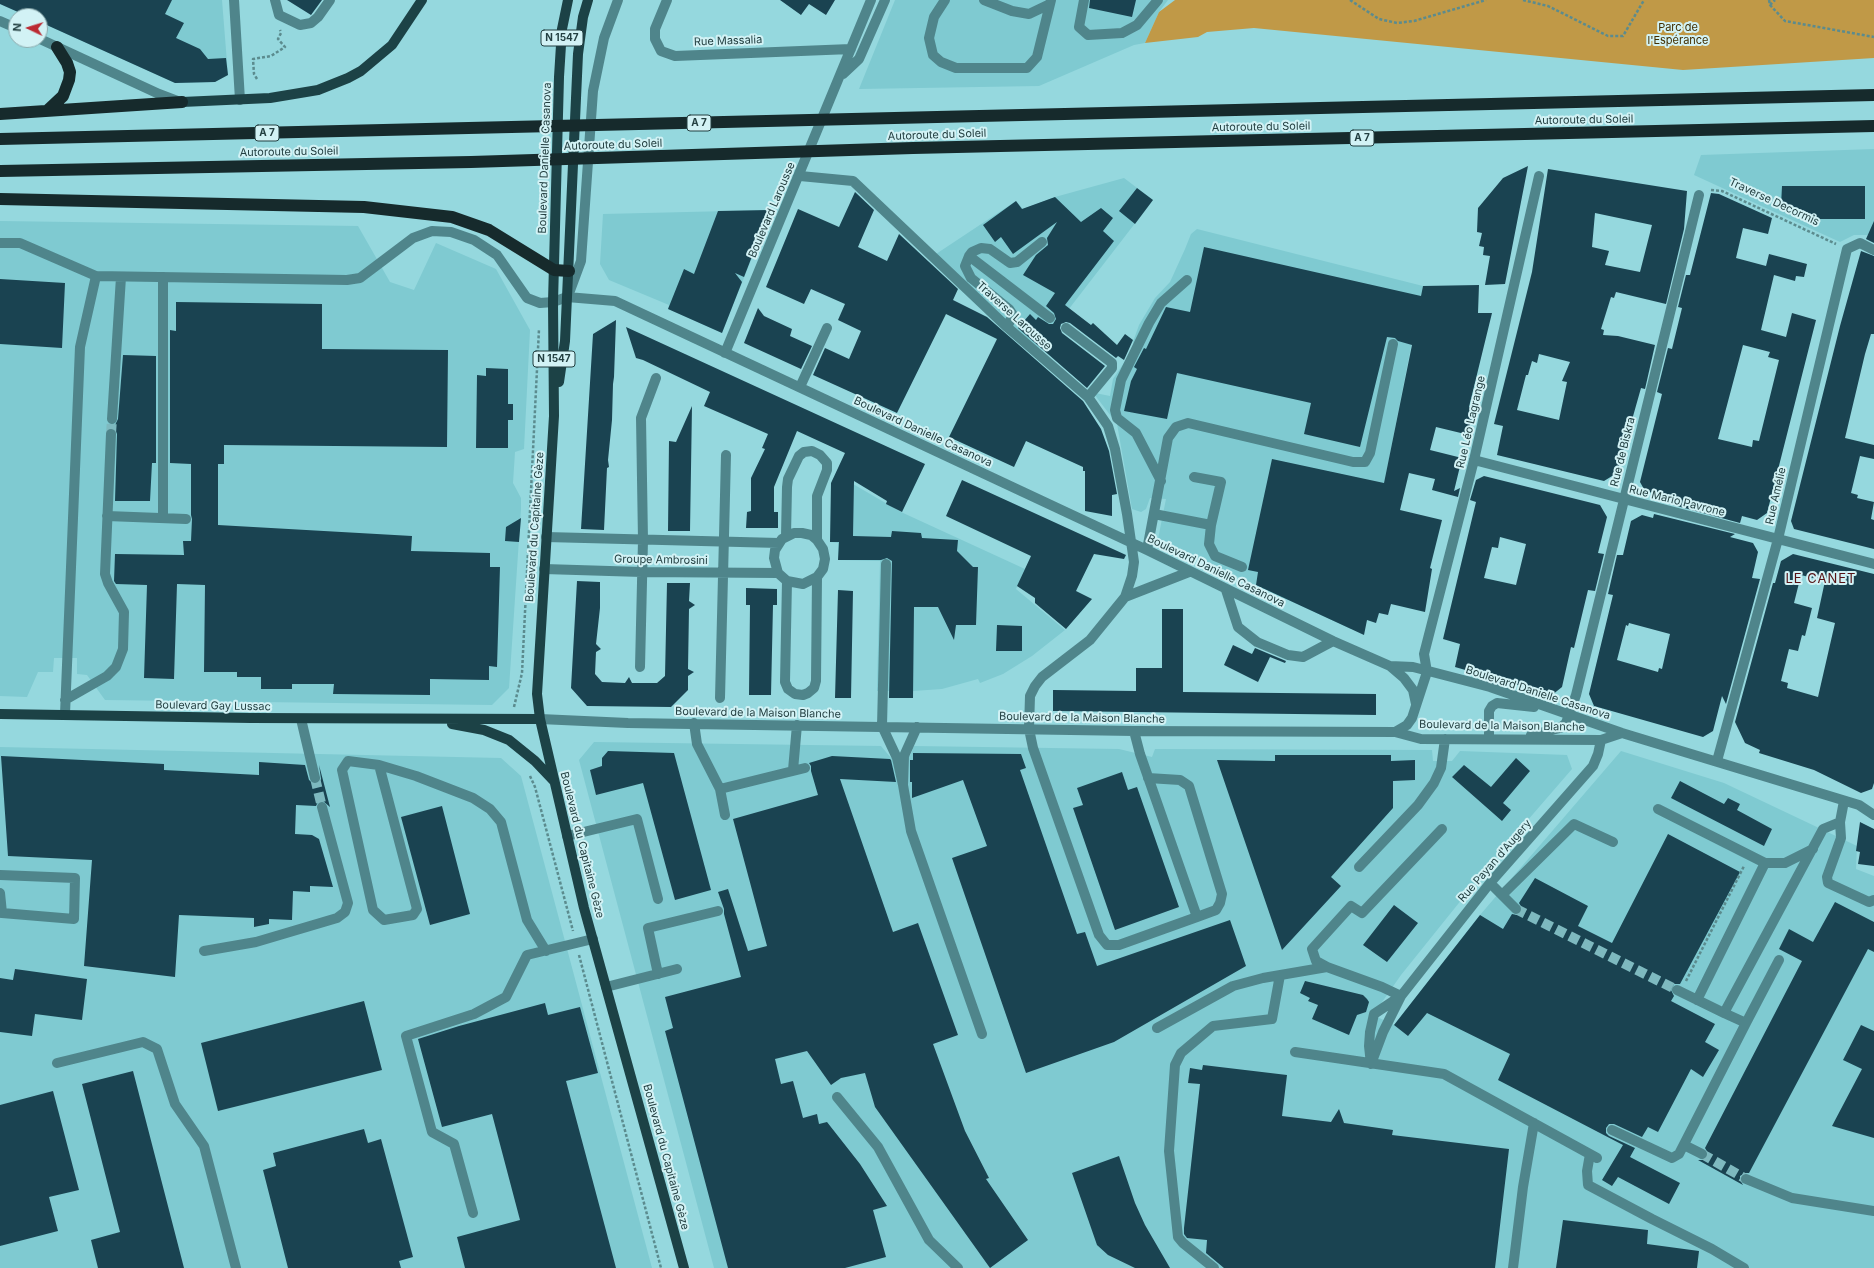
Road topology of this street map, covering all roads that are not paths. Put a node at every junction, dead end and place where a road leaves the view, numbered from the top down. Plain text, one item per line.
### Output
1 (234, 0) edge
2 (275, 0) edge
3 (330, 0) edge
4 (422, 0) edge
5 (568, 0) edge
6 (588, 0) edge
7 (618, 0) edge
8 (667, 0) edge
9 (871, 0) edge
10 (885, 0) edge
11 (945, 0) edge
12 (984, 0) edge
13 (1084, 0) edge
14 (1158, 0) edge
15 (1050, 2) edge
16 (48, 43) edge
17 (57, 47) junction
18 (851, 49) junction
19 (840, 77) junction
20 (1874, 95) edge
21 (240, 100) junction
22 (182, 102) junction
23 (47, 111) junction
24 (0, 114) edge
25 (1874, 126) edge
26 (0, 139) edge
27 (0, 171) edge
28 (800, 176) junction
29 (1539, 176) dead end
30 (1703, 192) road end
31 (0, 199) edge
32 (0, 242) edge
33 (1042, 242) dead end
34 (1874, 250) edge
35 (969, 256) junction
36 (554, 270) junction
37 (569, 271) junction
38 (96, 276) junction
39 (121, 277) junction
40 (163, 277) junction
41 (1187, 280) dead end
42 (567, 298) junction
43 (553, 302) junction
44 (1050, 318) dead end
45 (827, 328) dead end
46 (1007, 328) junction
47 (1066, 328) dead end
48 (1393, 344) dead end
49 (725, 353) junction
50 (656, 378) dead end
51 (800, 387) junction
52 (1088, 396) junction
53 (554, 416) junction
54 (112, 420) tunnel mouth
55 (111, 434) tunnel mouth
56 (726, 455) dead end
57 (1474, 460) junction
58 (1194, 477) dead end
59 (1161, 481) junction
60 (1623, 499) junction
61 (1154, 514) junction
62 (107, 516) junction
63 (163, 518) junction
64 (186, 519) dead end
65 (1211, 525) junction
66 (786, 536) junction
67 (546, 537) junction
68 (1778, 539) junction
69 (643, 540) junction
70 (817, 540) junction
71 (724, 542) junction
72 (779, 543) junction
73 (1131, 543) junction
74 (1147, 550) junction
75 (886, 564) dead end
76 (1874, 564) edge
77 (1242, 567) dead end
78 (544, 569) junction
79 (642, 572) junction
80 (1189, 572) junction
81 (723, 573) junction
82 (778, 573) junction
83 (817, 577) junction
84 (787, 581) junction
85 (1226, 590) junction
86 (1125, 597) junction
87 (1332, 642) junction
88 (1390, 666) junction
89 (640, 667) dead end
90 (1427, 672) junction
91 (720, 698) dead end
92 (65, 700) junction
93 (1416, 704) junction
94 (1550, 708) junction
95 (0, 714) edge
96 (65, 714) junction
97 (1570, 715) junction
98 (301, 719) junction
99 (427, 719) junction
100 (540, 719) junction
101 (694, 723) junction
102 (797, 725) junction
103 (882, 726) junction
104 (917, 727) junction
105 (1029, 729) junction
106 (1134, 731) junction
107 (1395, 732) junction
108 (1622, 733) junction
109 (1445, 739) junction
110 (1489, 739) junction
111 (1511, 739) junction
112 (1600, 740) junction
113 (1717, 760) junction
114 (379, 765) junction
115 (805, 768) dead end
116 (793, 770) junction
117 (315, 778) tunnel mouth
118 (1148, 778) junction
119 (554, 781) junction
120 (902, 784) junction
121 (720, 790) junction
122 (1844, 800) junction
123 (322, 807) tunnel mouth
124 (1658, 809) dead end
125 (724, 815) dead end
126 (1874, 815) edge
127 (1840, 822) junction
128 (1442, 829) dead end
129 (567, 836) junction
130 (1613, 842) dead end
131 (1813, 849) junction
132 (1764, 863) junction
133 (1359, 867) dead end
134 (0, 875) edge
135 (1490, 883) junction
136 (0, 893) edge
137 (1502, 895) junction
138 (658, 899) dead end
139 (1874, 900) edge
140 (1516, 909) tunnel mouth
141 (718, 911) dead end
142 (1197, 917) junction
143 (593, 939) junction
144 (204, 951) dead end
145 (546, 951) junction
146 (1778, 960) dead end
147 (1327, 967) junction
148 (677, 969) dead end
149 (658, 974) junction
150 (1280, 975) junction
151 (606, 986) junction
152 (1677, 990) tunnel mouth
153 (1401, 996) junction
154 (1697, 1000) junction
155 (1724, 1013) junction
156 (1746, 1023) junction
157 (1157, 1028) dead end
158 (982, 1034) dead end
159 (1295, 1052) dead end
160 (57, 1063) dead end
161 (1371, 1064) junction
162 (837, 1097) dead end
163 (1534, 1123) junction
164 (1612, 1130) dead end
165 (1684, 1145) junction
166 (1702, 1154) tunnel mouth
167 (1746, 1179) tunnel mouth
168 (1874, 1211) edge
169 (473, 1213) dead end
170 (236, 1268) edge
171 (684, 1268) edge
172 (958, 1268) edge
173 (1214, 1268) edge
174 (1512, 1268) edge
175 (1744, 1268) edge

1 - 21 street
2 - 3 street
4 - 21 main road
5 - 36 main road, Boulevard Danielle Casanova / N 1547
6 - 37 main road
7 - 42 street
8 - 18 street, Rue Massalia
9 - 18 street, Boulevard Larousse
10 - 19 street, Boulevard Larousse
11 - 15 street
12 - 15 street
13 - 14 street
16 - 17 street
17 - 22 street
17 - 23 highway
18 - 19 street, Boulevard Larousse
19 - 28 street, Boulevard Larousse
20 - 26 highway, Autoroute du Soleil / A 7
21 - 22 main road
22 - 23 highway
23 - 24 highway
25 - 27 highway, Autoroute du Soleil / A 7
28 - 46 street, Traverse Larousse
28 - 49 street, Boulevard Larousse
29 - 57 street, Rue Léo Lagrange
30 - 60 street, Rue de Biskra
31 - 36 highway
32 - 38 street
33 - 35 street
34 - 68 street, Rue Amélie
35 - 44 street
35 - 46 street
36 - 37 highway
36 - 43 main road, Boulevard Danielle Casanova
37 - 42 main road
38 - 39 street
38 - 92 street
39 - 40 street
39 - 54 street
40 - 43 street
40 - 63 street
41 - 59 street
42 - 43 street, Boulevard Danielle Casanova
42 - 49 street, Boulevard Danielle Casanova
42 - 53 main road, Boulevard du Capitaine Gèze
43 - 53 main road, Boulevard du Capitaine Gèze / N 1547
45 - 51 street
46 - 52 street, Traverse Larousse
47 - 52 street
48 - 59 street
49 - 51 street, Boulevard Danielle Casanova
50 - 69 street
51 - 73 street, Boulevard Danielle Casanova
52 - 73 street, Traverse Larousse
53 - 67 main road, Boulevard du Capitaine Gèze
55 - 62 street
56 - 71 street
57 - 60 street, Rue Mario Pavrone
57 - 90 street, Rue Léo Lagrange
58 - 65 street
59 - 61 street
60 - 68 street, Rue Mario Pavrone
60 - 97 street, Rue de Biskra
61 - 65 street
61 - 74 street
62 - 63 street
62 - 92 street
63 - 64 street
65 - 77 street
66 - 70 street
66 - 70 street
66 - 72 street
67 - 69 street, Groupe Ambrosini
67 - 78 main road, Boulevard du Capitaine Gèze
68 - 76 street, Rue Mario Pavrone
68 - 113 street, Rue Amélie
69 - 71 street, Groupe Ambrosini
69 - 79 street
70 - 83 street
71 - 72 street, Groupe Ambrosini
71 - 81 street
72 - 82 street
73 - 74 street, Boulevard Danielle Casanova
73 - 86 street, Traverse Larousse
74 - 80 street, Boulevard Danielle Casanova
75 - 103 street
78 - 79 street, Groupe Ambrosini
78 - 100 main road, Boulevard du Capitaine Gèze
79 - 81 street, Groupe Ambrosini
79 - 89 street
80 - 85 street, Boulevard Danielle Casanova
80 - 86 street
81 - 82 street, Groupe Ambrosini
81 - 91 street
82 - 84 street
83 - 84 street
83 - 84 street
85 - 87 street, Boulevard Danielle Casanova
85 - 87 street
86 - 105 street
87 - 88 street, Boulevard Danielle Casanova
88 - 90 street, Boulevard Danielle Casanova
88 - 93 street
90 - 93 street
90 - 94 street, Boulevard Danielle Casanova
92 - 96 street
93 - 107 street
94 - 97 street, Boulevard Danielle Casanova
94 - 110 street
95 - 96 main road, Boulevard Gay Lussac
96 - 98 main road, Boulevard Gay Lussac
97 - 108 street, Boulevard Danielle Casanova
97 - 111 street
98 - 99 main road, Boulevard Gay Lussac
98 - 117 street
99 - 100 main road, Boulevard Gay Lussac
99 - 119 main road, Boulevard Gay Lussac
100 - 101 street, Boulevard de la Maison Blanche
100 - 119 main road, Boulevard du Capitaine Gèze
101 - 102 street, Boulevard de la Maison Blanche
101 - 121 street
102 - 103 street, Boulevard de la Maison Blanche
102 - 116 street
103 - 104 street, Boulevard de la Maison Blanche
103 - 120 street
104 - 105 street, Boulevard de la Maison Blanche
104 - 120 street
105 - 106 street, Boulevard de la Maison Blanche
105 - 142 street
106 - 107 street, Boulevard de la Maison Blanche
106 - 118 street
107 - 109 street, Boulevard de la Maison Blanche
108 - 112 street, Boulevard de la Maison Blanche
108 - 113 street, Boulevard Danielle Casanova
109 - 110 street, Boulevard de la Maison Blanche
109 - 133 street
110 - 111 street, Boulevard de la Maison Blanche
111 - 112 street, Boulevard de la Maison Blanche
112 - 135 street, Rue Payan d'Augery
113 - 122 street, Boulevard Danielle Casanova
114 - 114 street
114 - 145 street
115 - 116 street
116 - 121 street
118 - 142 street
118 - 142 street
119 - 129 main road, Boulevard du Capitaine Gèze
120 - 158 street
121 - 125 street
122 - 126 street, Boulevard Danielle Casanova
122 - 127 street
123 - 144 street
124 - 132 street
127 - 131 street
127 - 139 street
128 - 147 street
129 - 138 street
129 - 143 main road, Boulevard du Capitaine Gèze
130 - 137 street
131 - 132 street
131 - 155 street
132 - 154 street
134 - 136 street
135 - 137 street
135 - 153 street, Rue Payan d'Augery
137 - 140 street
141 - 149 street
143 - 145 street
143 - 151 main road, Boulevard du Capitaine Gèze
145 - 169 street
146 - 156 street
147 - 150 street
147 - 153 street
148 - 149 street
149 - 151 street
150 - 157 street
150 - 173 street
151 - 171 main road, Boulevard du Capitaine Gèze
152 - 154 street
153 - 161 street
153 - 161 street
154 - 155 street
155 - 156 street
156 - 165 street
159 - 161 street
160 - 170 street
161 - 163 street
162 - 172 street
163 - 174 street
163 - 175 street
164 - 165 street
165 - 166 street
167 - 168 street

